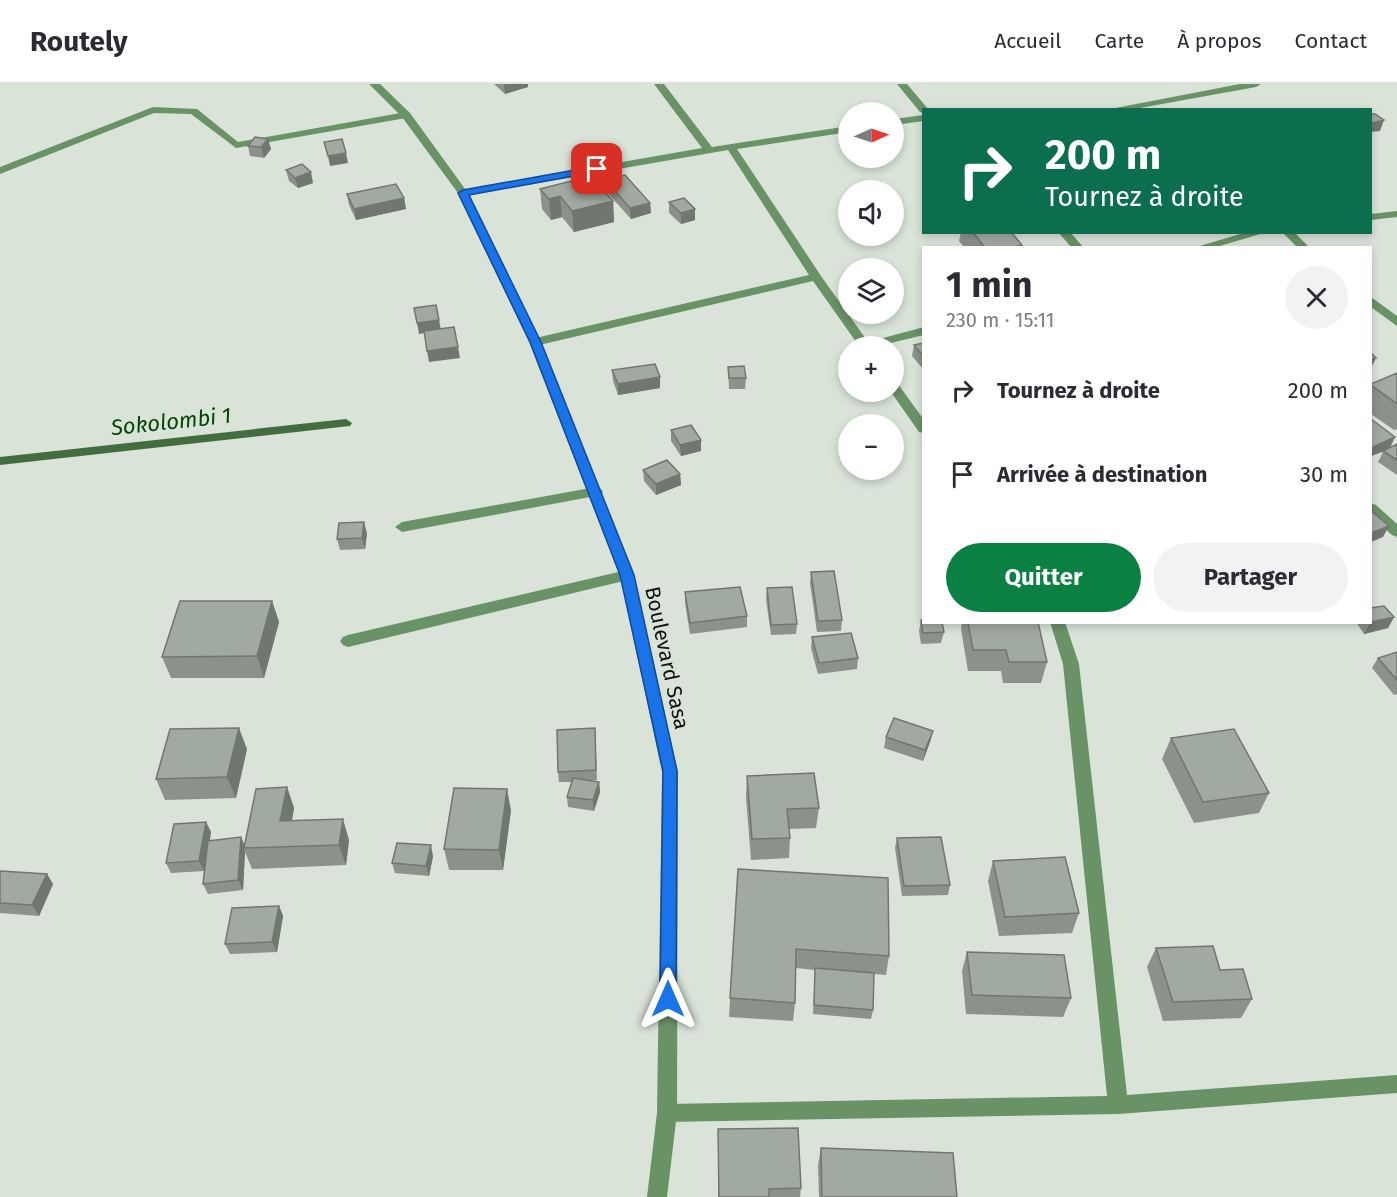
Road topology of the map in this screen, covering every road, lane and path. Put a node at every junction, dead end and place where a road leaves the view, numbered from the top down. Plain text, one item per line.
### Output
1 (374, 84) edge
2 (658, 84) edge
3 (902, 84) edge
4 (1256, 84) edge
5 (922, 108) edge
6 (1121, 108) edge
7 (406, 115) junction
8 (922, 118) edge
9 (904, 121) edge
10 (838, 131) edge
11 (731, 147) junction
12 (709, 150) junction
13 (0, 171) edge
14 (463, 193) junction
15 (1397, 214) edge
16 (1372, 217) edge
17 (1065, 234) edge
18 (1254, 234) edge
19 (1289, 234) edge
20 (1077, 246) edge
21 (1206, 246) edge
22 (1303, 246) edge
23 (816, 277) junction
24 (1372, 302) edge
25 (1397, 322) edge
26 (922, 332) edge
27 (858, 336) edge
28 (904, 336) edge
29 (535, 342) junction
30 (904, 401) edge
31 (922, 426) edge
32 (596, 492) junction
33 (1372, 509) edge
34 (402, 527) dead end
35 (1397, 532) edge
36 (627, 575) junction
37 (1058, 624) edge
38 (348, 641) dead end
39 (1397, 1084) edge
40 (1118, 1105) junction
41 (667, 1113) junction
42 (657, 1197) edge

1 - 7 street, Boulevard Sasa
2 - 12 street
3 - 5 street
4 - 6 street
7 - 13 street
7 - 14 street, Boulevard Sasa
8 - 9 street
10 - 11 street
11 - 12 street
11 - 23 street
12 - 14 street
14 - 29 street, Boulevard Sasa
15 - 16 street
17 - 20 street
18 - 21 street
19 - 22 street
23 - 27 street
23 - 29 street
24 - 25 street
26 - 28 street
29 - 32 street, Boulevard Sasa
30 - 31 street
32 - 34 street
32 - 36 street, Boulevard Sasa
33 - 35 street
36 - 38 street
36 - 41 street, Boulevard Sasa
37 - 40 street
39 - 40 street
40 - 41 street
41 - 42 street, Boulevard Sasa

